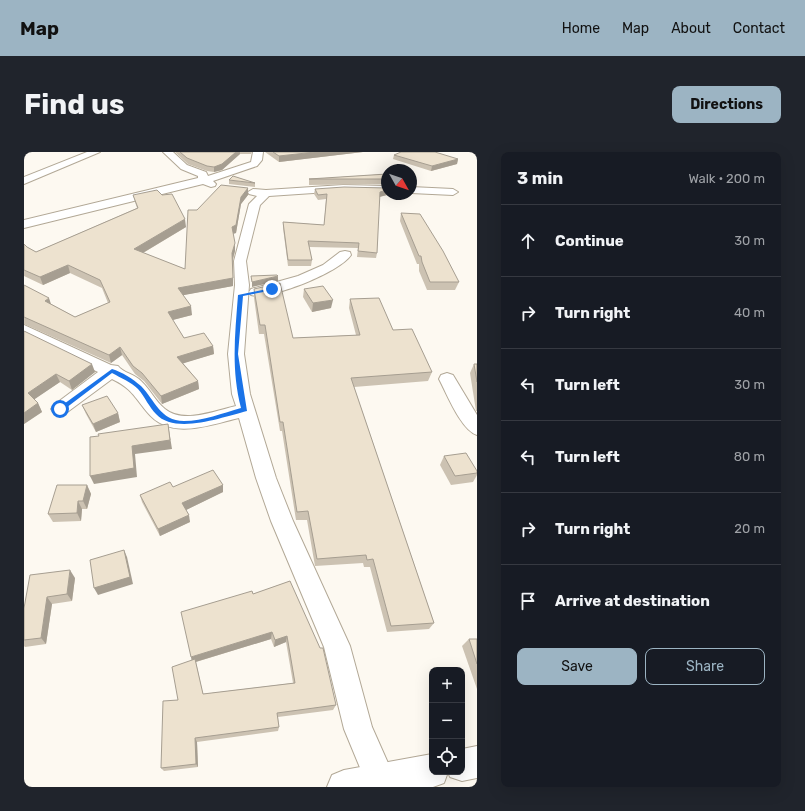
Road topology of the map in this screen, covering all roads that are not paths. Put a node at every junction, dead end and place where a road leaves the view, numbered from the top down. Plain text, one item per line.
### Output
1 (95, 152) edge
2 (168, 152) edge
3 (258, 152) edge
4 (24, 181) edge
5 (213, 184) junction
6 (381, 189) edge
7 (244, 190) edge
8 (417, 190) edge
9 (453, 192) dead end
10 (266, 193) junction
11 (24, 224) edge
12 (345, 255) dead end
13 (240, 295) junction
14 (24, 330) edge
15 (112, 370) junction
16 (447, 379) dead end
17 (60, 409) dead end
18 (245, 410) junction
19 (477, 428) edge
20 (477, 762) edge
21 (465, 764) edge
22 (429, 772) edge
23 (381, 781) junction
24 (344, 787) edge

1 - 4 street
2 - 5 street
3 - 5 street
5 - 11 street
6 - 10 street
7 - 10 street
8 - 9 street
10 - 13 street
12 - 13 street
13 - 18 street
14 - 15 street
15 - 17 street
15 - 18 street
16 - 19 street
18 - 23 street
20 - 21 main road
22 - 23 main road
23 - 24 main road

